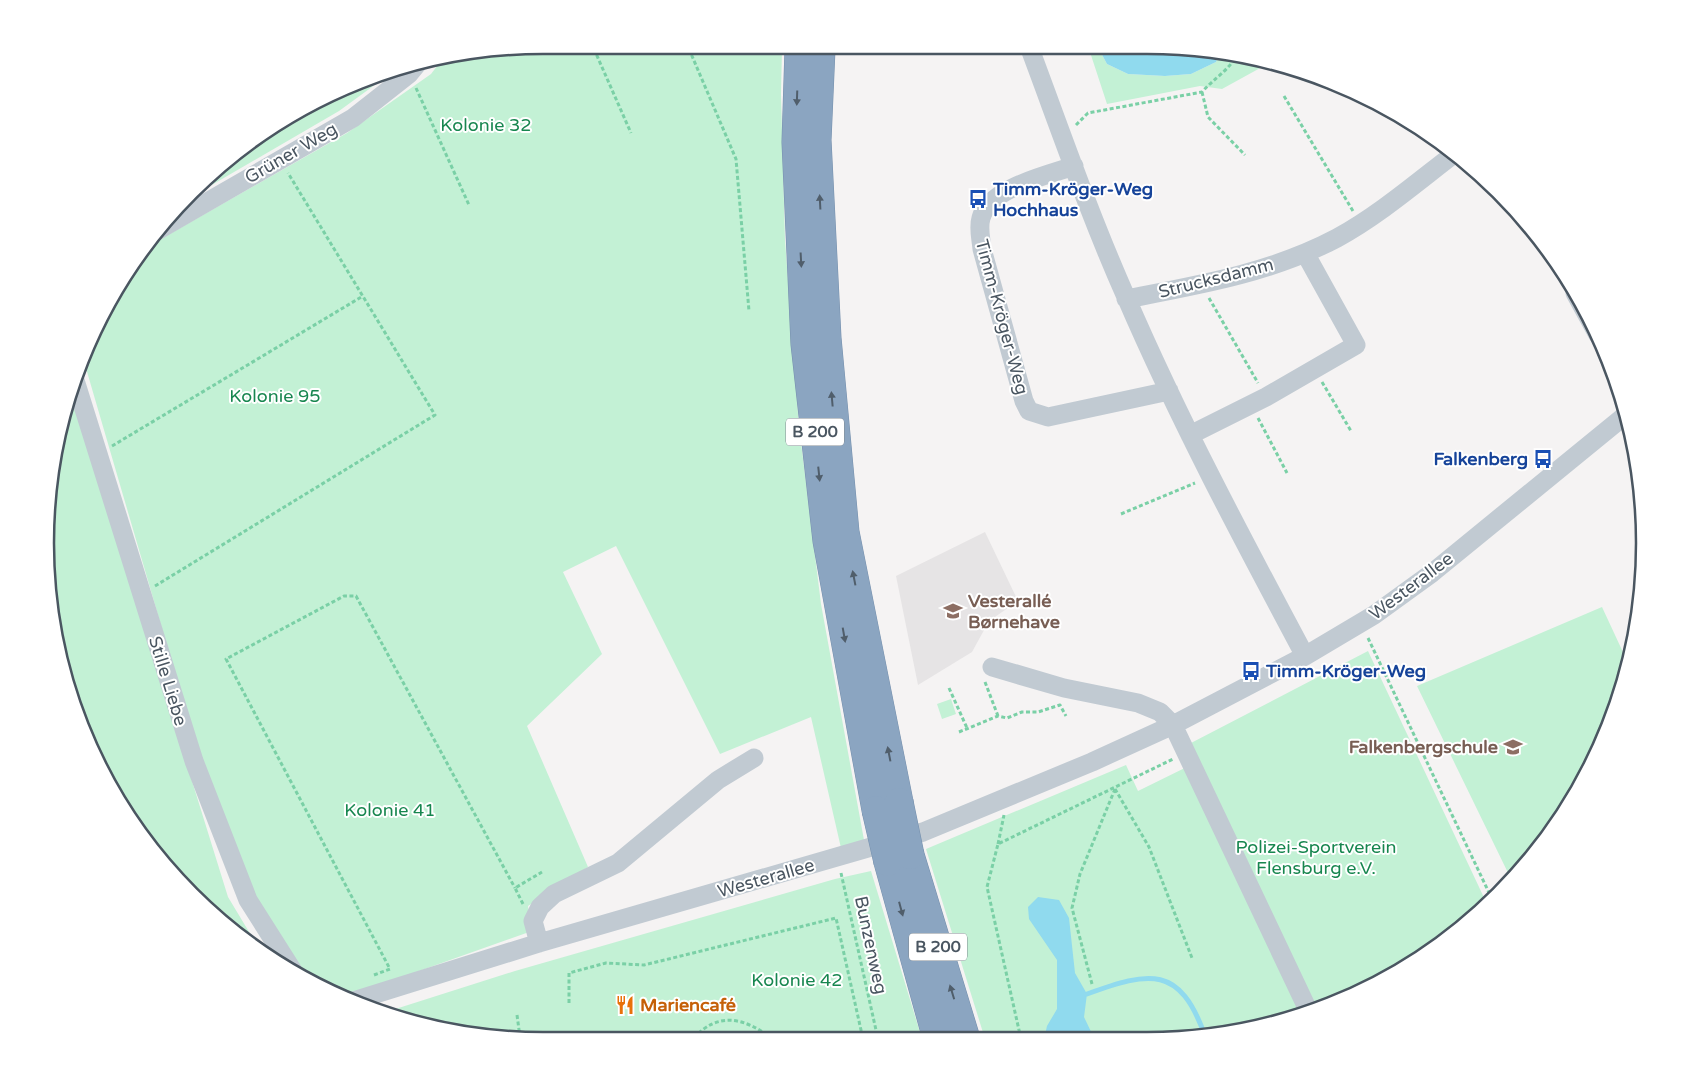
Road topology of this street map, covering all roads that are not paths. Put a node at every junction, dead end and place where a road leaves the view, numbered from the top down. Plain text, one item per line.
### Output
1 (799, 54) edge
2 (821, 54) edge
3 (1032, 54) edge
4 (410, 72) edge
5 (1449, 158) edge
6 (1074, 166) junction
7 (174, 221) edge
8 (1305, 253) junction
9 (1126, 299) junction
10 (78, 391) edge
11 (1169, 391) junction
12 (1621, 419) edge
13 (1190, 435) junction
14 (1305, 656) junction
15 (988, 674) road end
16 (1173, 725) junction
17 (754, 758) dead end
18 (888, 806) junction
19 (899, 859) junction
20 (539, 943) junction
21 (285, 959) edge
22 (364, 998) edge
23 (1306, 1005) edge
24 (936, 1032) edge
25 (963, 1032) edge

1 -> 18 highway, B 200
18 -> 2 highway, B 200
3 - 6 street
4 - 7 street, Grüner Weg
5 - 8 street, Strucksdamm
6 - 9 street
6 - 11 street, Timm-Kröger-Weg
8 - 9 street, Strucksdamm
8 - 13 street
9 - 11 street
10 - 21 street, Stille Liebe
11 - 13 street
12 - 14 street, Westerallee
13 - 14 street
14 - 16 street, Westerallee
15 - 16 street
16 - 20 street, Westerallee
16 - 23 street
17 - 20 street
18 - 19 highway, B 200, bridge
19 -> 24 highway, B 200
25 -> 19 highway, B 200
20 - 22 street, Westerallee

